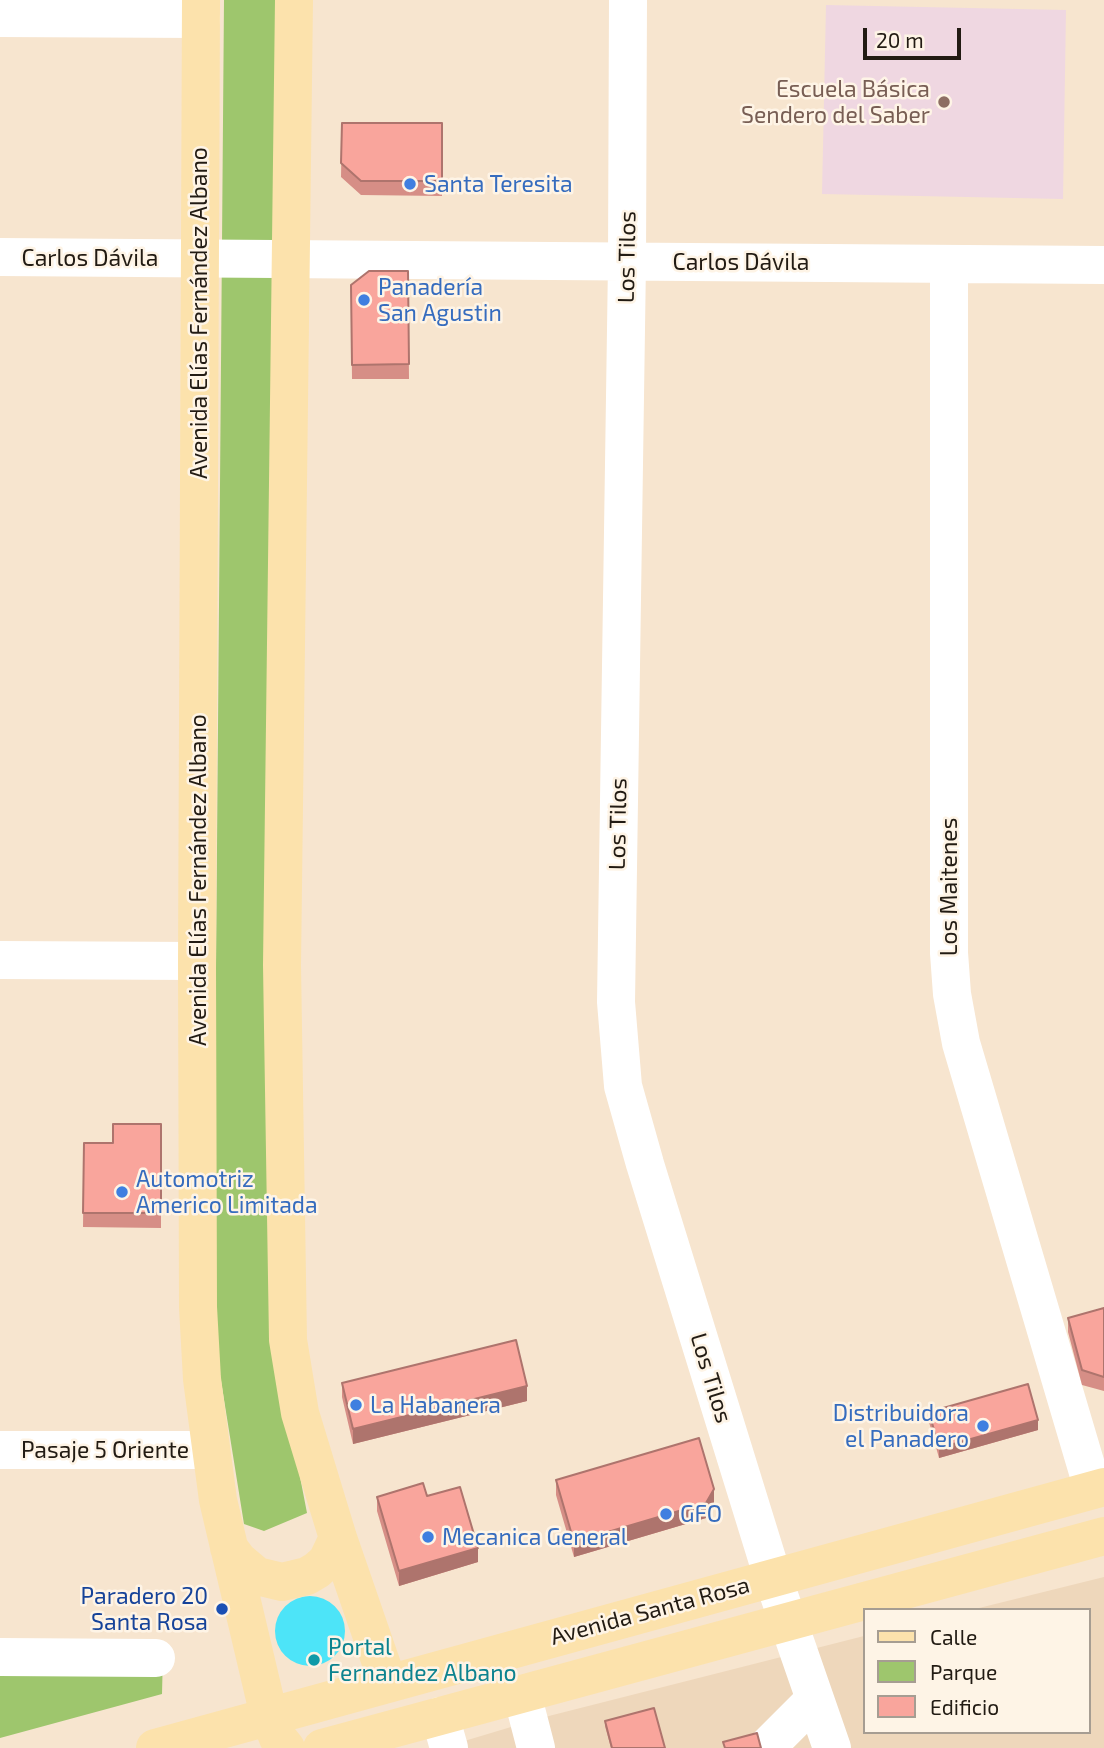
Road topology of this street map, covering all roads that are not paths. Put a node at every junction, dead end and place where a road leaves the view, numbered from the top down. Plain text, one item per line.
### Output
1 (294, 0) edge
2 (628, 0) edge
3 (201, 9) edge
4 (0, 18) edge
5 (0, 257) edge
6 (199, 258) junction
7 (292, 259) junction
8 (627, 262) junction
9 (949, 264) junction
10 (1104, 265) edge
11 (0, 960) edge
12 (197, 961) junction
13 (0, 1450) edge
14 (210, 1450) junction
15 (1099, 1488) edge
16 (1104, 1536) edge
17 (338, 1538) junction
18 (229, 1548) junction
19 (772, 1578) junction
20 (788, 1623) junction
21 (0, 1657) edge
22 (156, 1658) dead end
23 (388, 1683) junction
24 (522, 1694) junction
25 (815, 1699) junction
26 (277, 1732) edge
27 (444, 1732) edge
28 (325, 1747) edge
29 (155, 1748) edge
30 (536, 1748) edge
31 (766, 1748) edge
32 (832, 1748) edge

1 - 7 main road
2 - 8 street, Los Tilos
3 - 4 street
3 - 6 main road, Avenida Elías Fernández Albano
5 - 6 street, Carlos Dávila
6 - 7 street, Carlos Dávila
6 - 12 main road, Avenida Elías Fernández Albano
7 - 8 street, Carlos Dávila
7 - 17 main road
8 - 9 street, Carlos Dávila
8 - 19 street, Los Tilos
9 - 10 street, Carlos Dávila
9 - 15 street, Los Maitenes
11 - 12 street
12 - 14 main road, Avenida Elías Fernández Albano
13 - 14 street, Pasaje 5 Oriente
14 - 18 main road, Avenida Elías Fernández Albano
15 - 19 main road, Avenida Santa Rosa
16 - 20 main road, Avenida Santa Rosa
17 - 18 main road
17 - 23 main road
18 - 26 main road, Avenida Elías Fernández Albano
19 - 20 street, Los Tilos
19 - 23 main road, Avenida Santa Rosa
20 - 24 main road, Avenida Santa Rosa
20 - 25 street, Los Tilos
21 - 22 street
23 - 26 main road, Avenida Santa Rosa
23 - 28 main road
24 - 27 main road, Avenida Santa Rosa
24 - 30 street
25 - 31 street
25 - 32 street, Los Tilos
26 - 29 main road, Avenida Santa Rosa
27 - 28 main road, Avenida Santa Rosa

